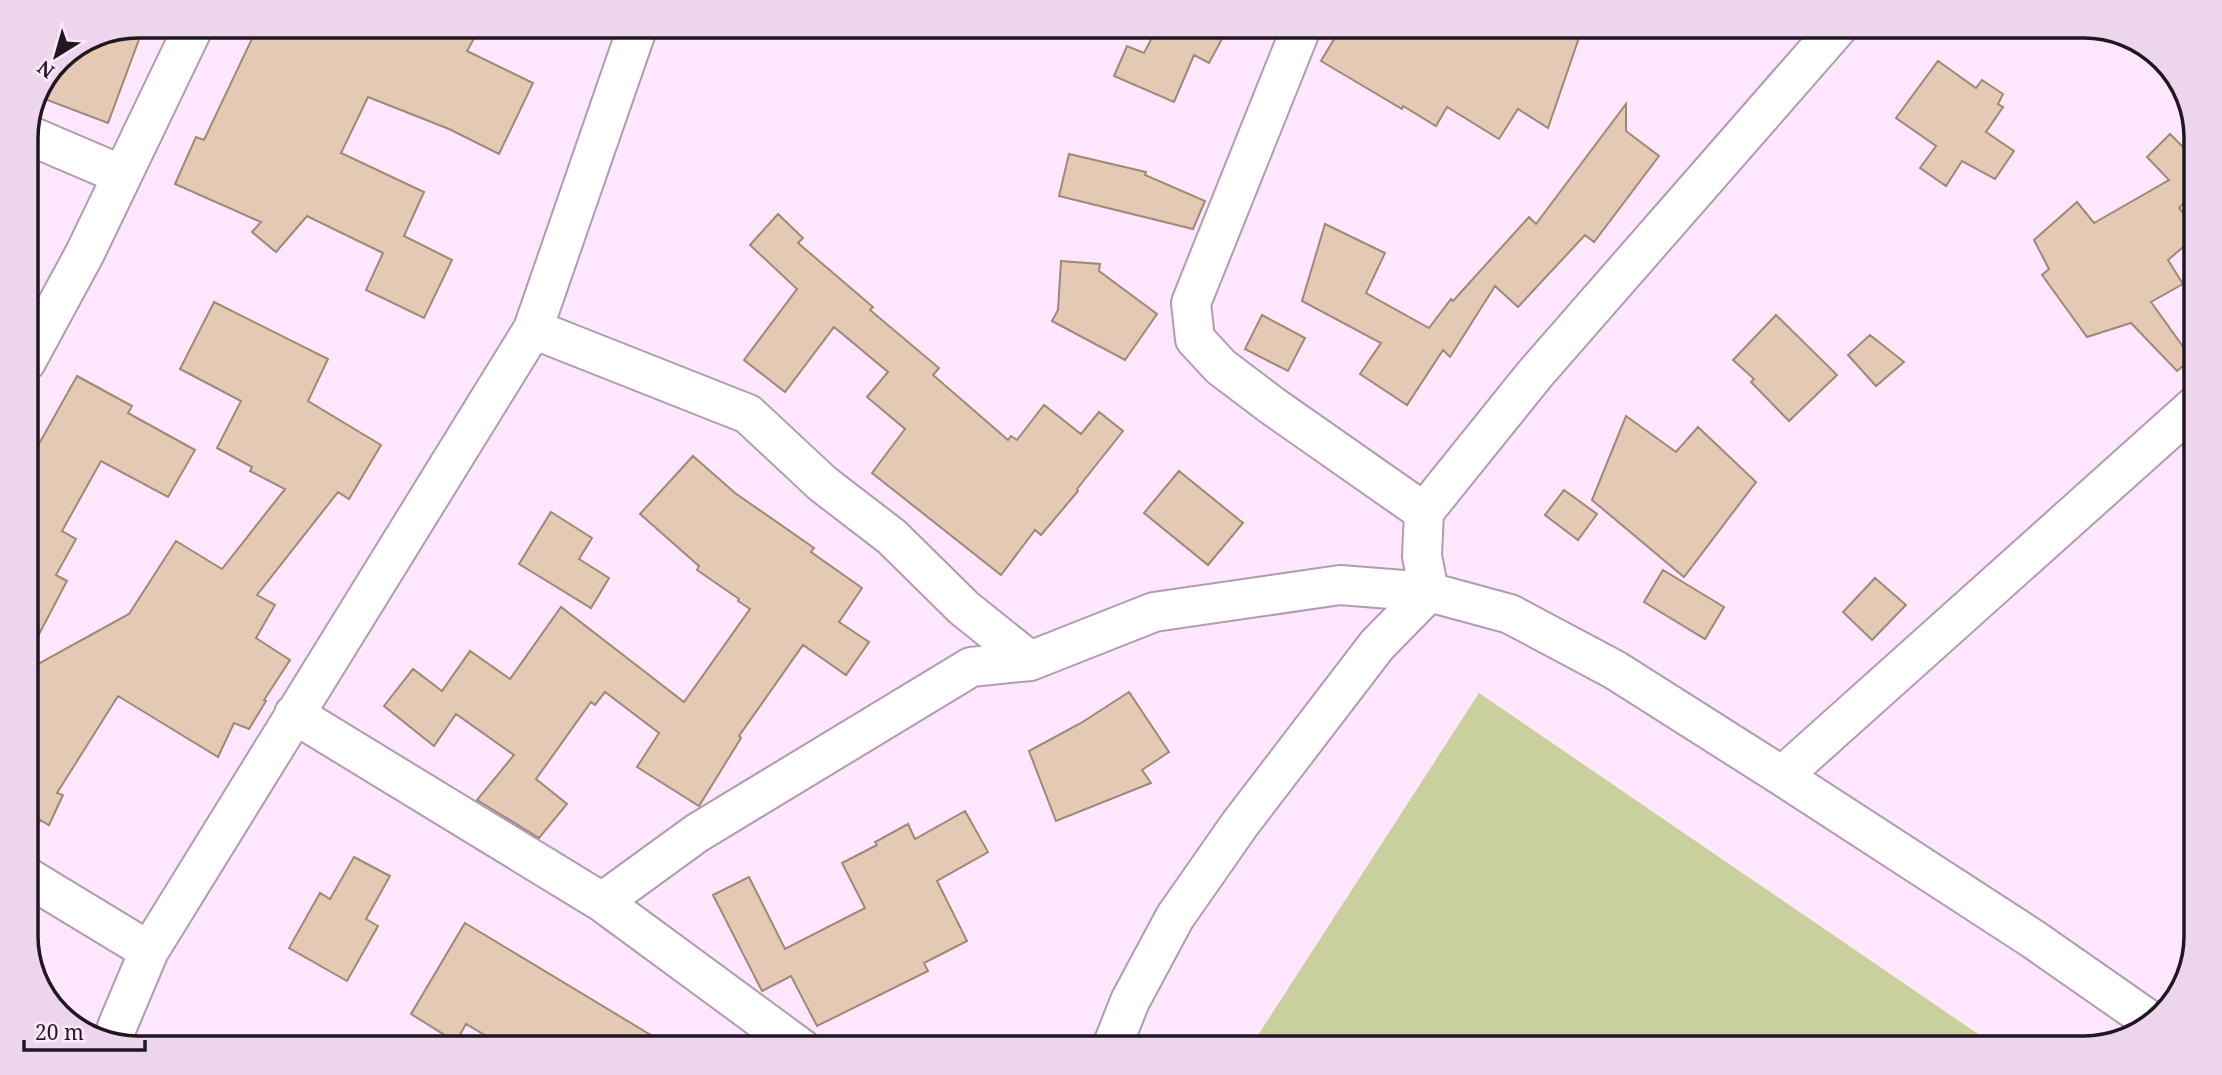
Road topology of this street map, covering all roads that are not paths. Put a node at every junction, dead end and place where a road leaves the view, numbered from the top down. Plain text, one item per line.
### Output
1 (188, 38) edge
2 (634, 38) edge
3 (1297, 38) edge
4 (1828, 38) edge
5 (39, 140) edge
6 (122, 175) junction
7 (533, 329) junction
8 (39, 338) edge
9 (2183, 416) edge
10 (1424, 512) junction
11 (1429, 592) junction
12 (1030, 661) junction
13 (294, 714) junction
14 (1782, 776) junction
15 (39, 884) edge
16 (602, 902) junction
17 (149, 951) junction
18 (2143, 1017) edge
19 (116, 1034) edge
20 (784, 1036) edge
21 (1116, 1036) edge

1 - 6 street
2 - 7 street
3 - 10 street
4 - 10 street
5 - 6 street
6 - 8 street
7 - 12 street
7 - 13 street
9 - 14 street
10 - 11 street
11 - 12 street
11 - 14 street
11 - 21 street
12 - 16 street
13 - 16 street
13 - 17 street
14 - 18 street
15 - 17 street
16 - 20 street
17 - 19 street

